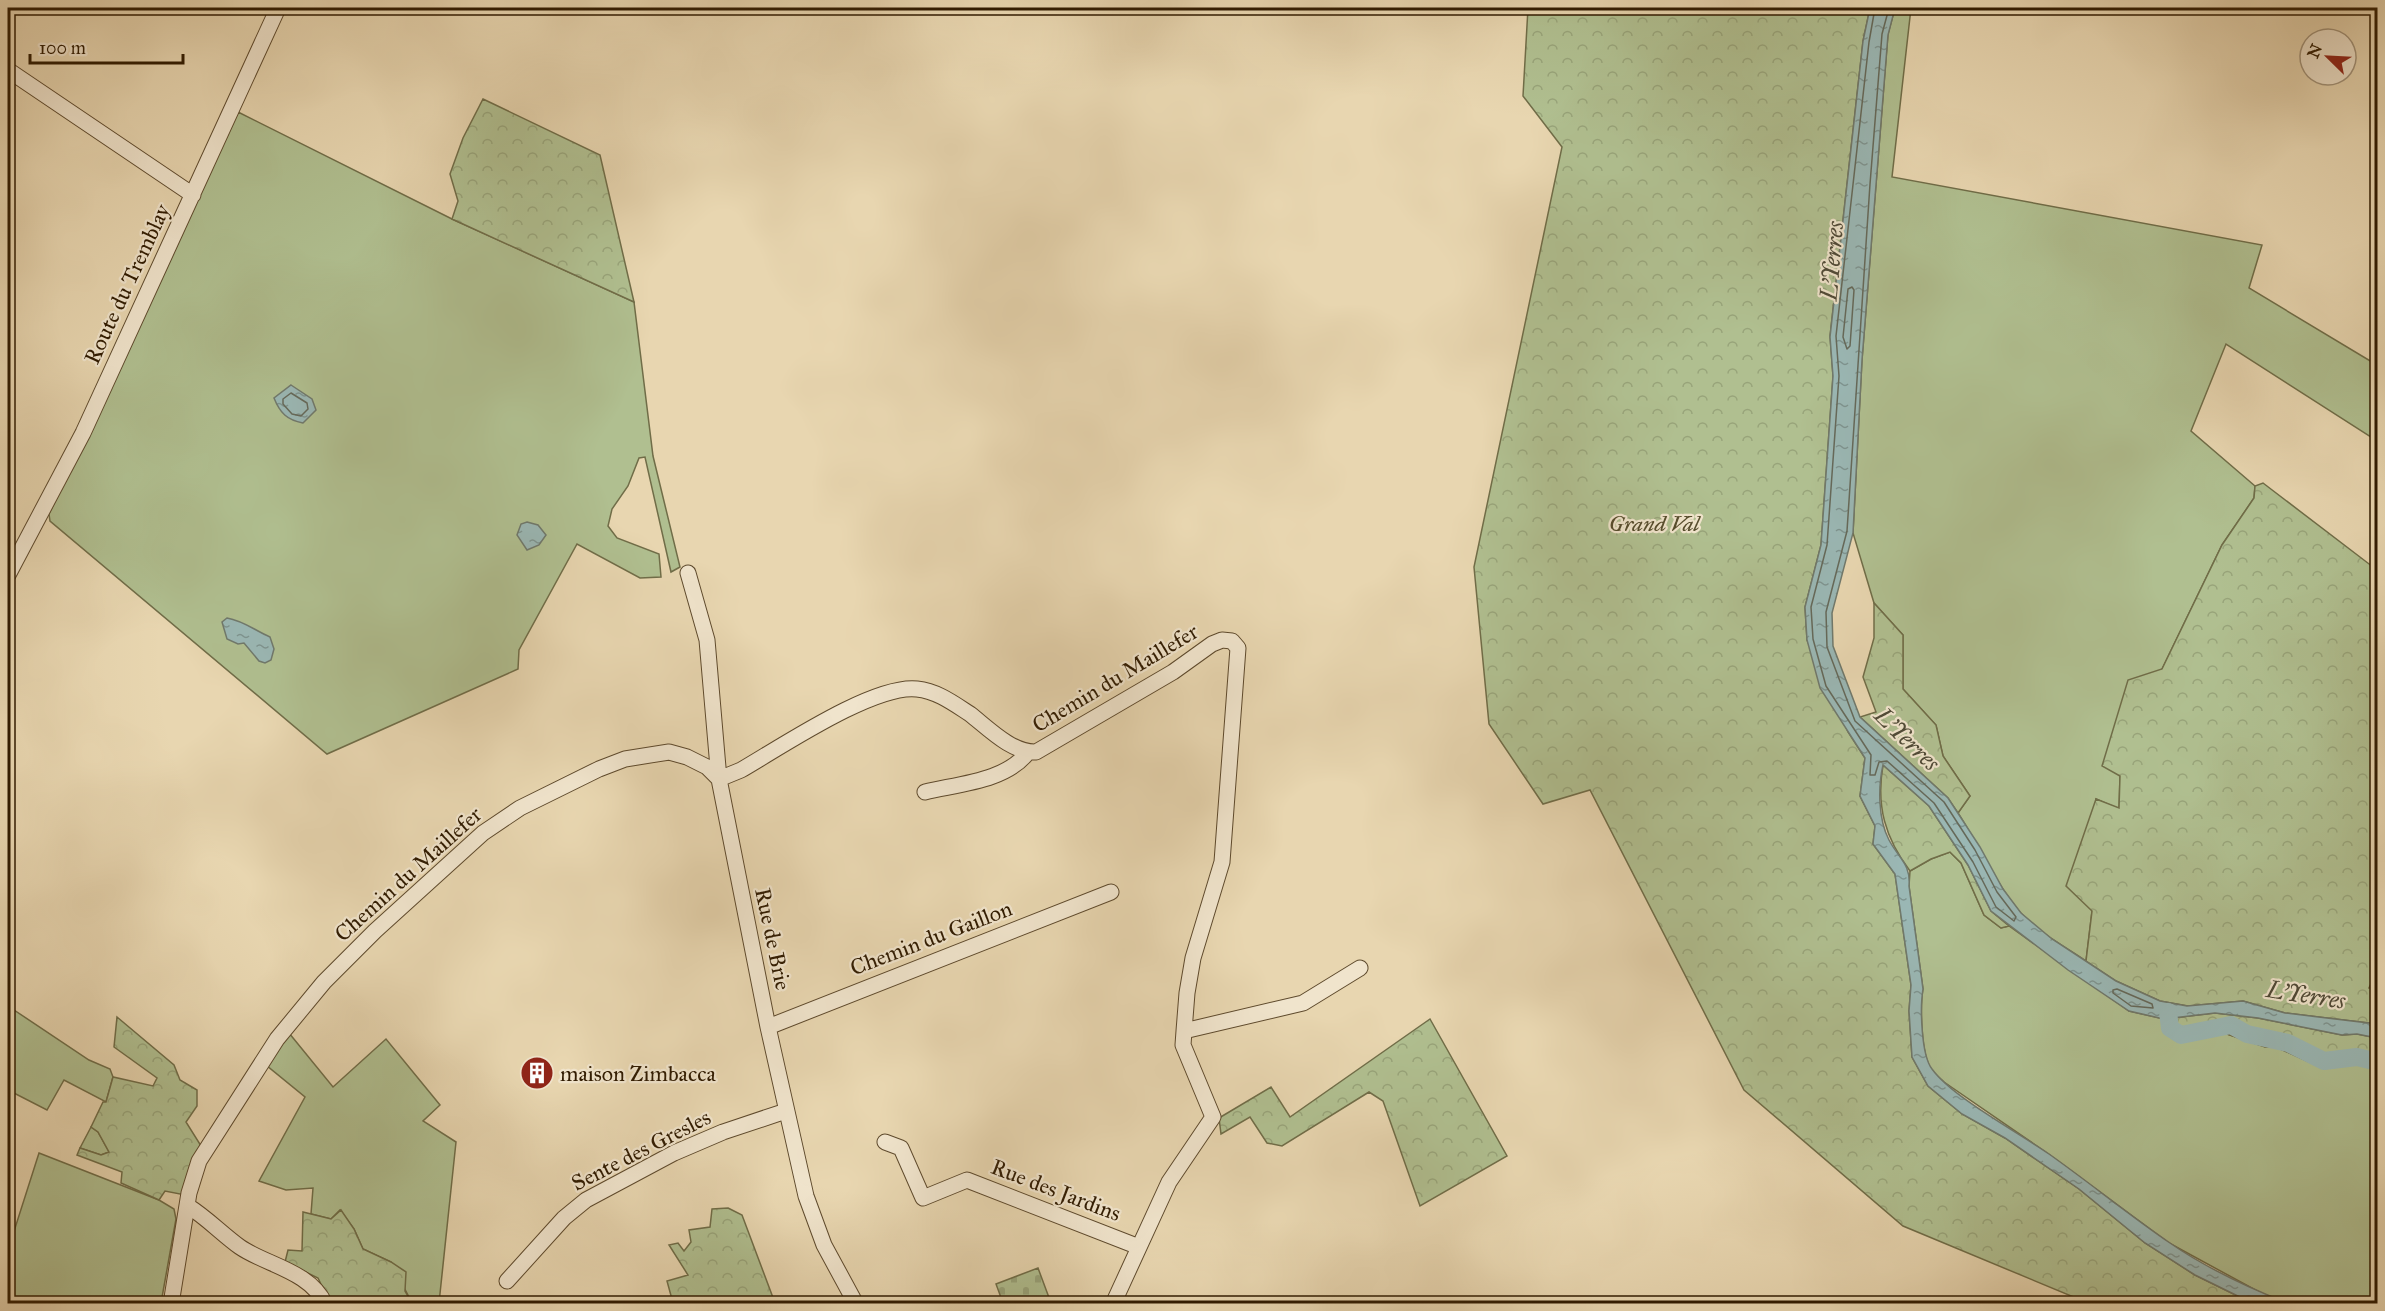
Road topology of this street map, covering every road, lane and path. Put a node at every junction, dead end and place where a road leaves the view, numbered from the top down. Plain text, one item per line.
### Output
1 (272, 10) edge
2 (8, 70) edge
3 (193, 195) junction
4 (688, 573) dead end
5 (8, 575) edge
6 (1028, 752) junction
7 (719, 779) junction
8 (925, 792) dead end
9 (1111, 892) dead end
10 (1360, 968) dead end
11 (768, 1027) junction
12 (1184, 1031) junction
13 (786, 1111) junction
14 (885, 1142) dead end
15 (188, 1206) junction
16 (1139, 1247) junction
17 (507, 1281) dead end
18 (171, 1304) edge
19 (325, 1304) edge
20 (856, 1304) edge
21 (1113, 1304) edge

1 - 3 street, Route du Tremblay
2 - 3 street
3 - 5 street, Route du Tremblay
4 - 7 street, Rue de Brie
6 - 7 street, Chemin du Maillefer
6 - 8 street
6 - 12 street, Chemin du Maillefer
7 - 11 street, Rue de Brie
7 - 15 street, Chemin du Maillefer
9 - 11 street, Chemin du Gaillon
10 - 12 street
11 - 13 street, Rue de Brie
12 - 16 street
13 - 17 street, Sente des Gresles
13 - 20 street, Rue de Brie
14 - 16 street, Rue des Jardins
15 - 18 street, Chemin du Maillefer
15 - 19 street
16 - 21 street

